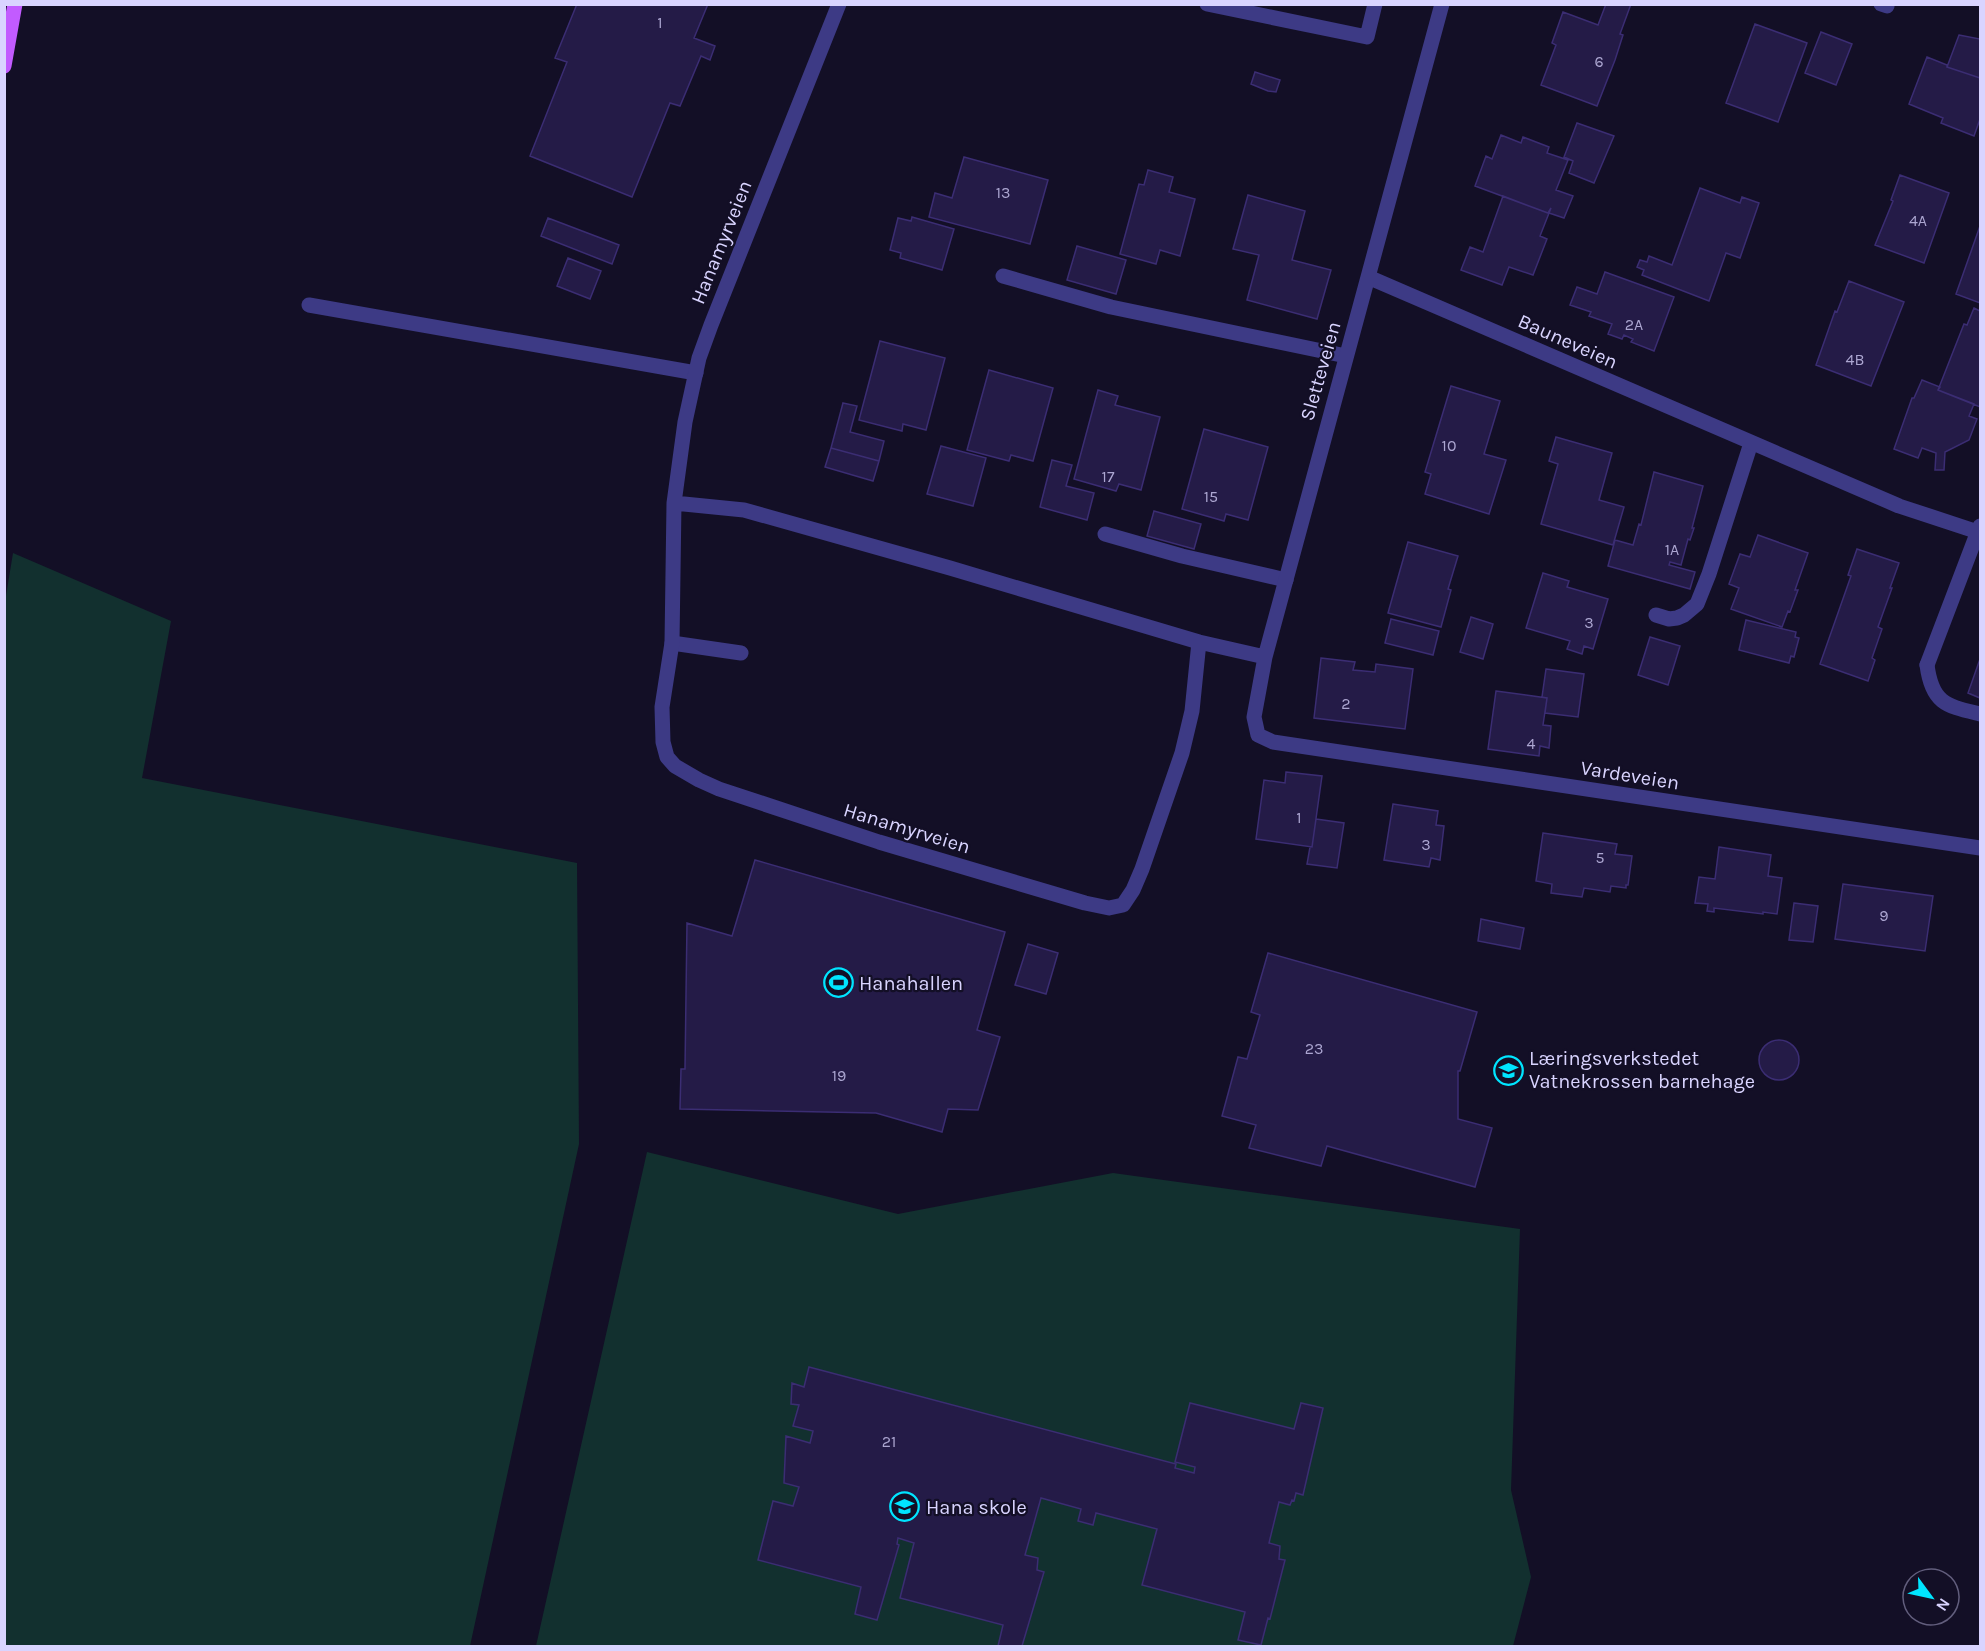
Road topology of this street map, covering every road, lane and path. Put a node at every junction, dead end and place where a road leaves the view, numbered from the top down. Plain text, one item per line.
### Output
1 (15, 4) edge
2 (839, 4) edge
3 (1207, 4) edge
4 (1375, 4) edge
5 (1442, 4) edge
6 (4, 66) edge
7 (1003, 276) dead end
8 (1368, 277) junction
9 (309, 305) dead end
10 (1346, 356) junction
11 (696, 373) junction
12 (1751, 443) junction
13 (674, 503) junction
14 (1979, 529) edge
15 (1105, 534) dead end
16 (1286, 580) junction
17 (1656, 615) dead end
18 (1199, 642) junction
19 (672, 643) junction
20 (741, 653) dead end
21 (1265, 657) junction
22 (1980, 714) edge
23 (1273, 742) joint
24 (1980, 848) edge

1 - 6 main road
2 - 11 street, Hanamyrveien
3 - 4 street
5 - 8 street, Sletteveien
7 - 10 street
8 - 10 street, Sletteveien
8 - 12 street, Bauneveien
9 - 11 street
10 - 16 street, Sletteveien
11 - 13 street, Hanamyrveien
12 - 14 street, Bauneveien
12 - 17 street
13 - 18 street
13 - 19 street, Hanamyrveien
14 - 22 street, Bauneveien
15 - 16 street
16 - 21 street, Sletteveien
18 - 19 street, Hanamyrveien
18 - 21 street
19 - 20 street
21 - 23 street, Sletteveien
23 - 24 street, Vardeveien

